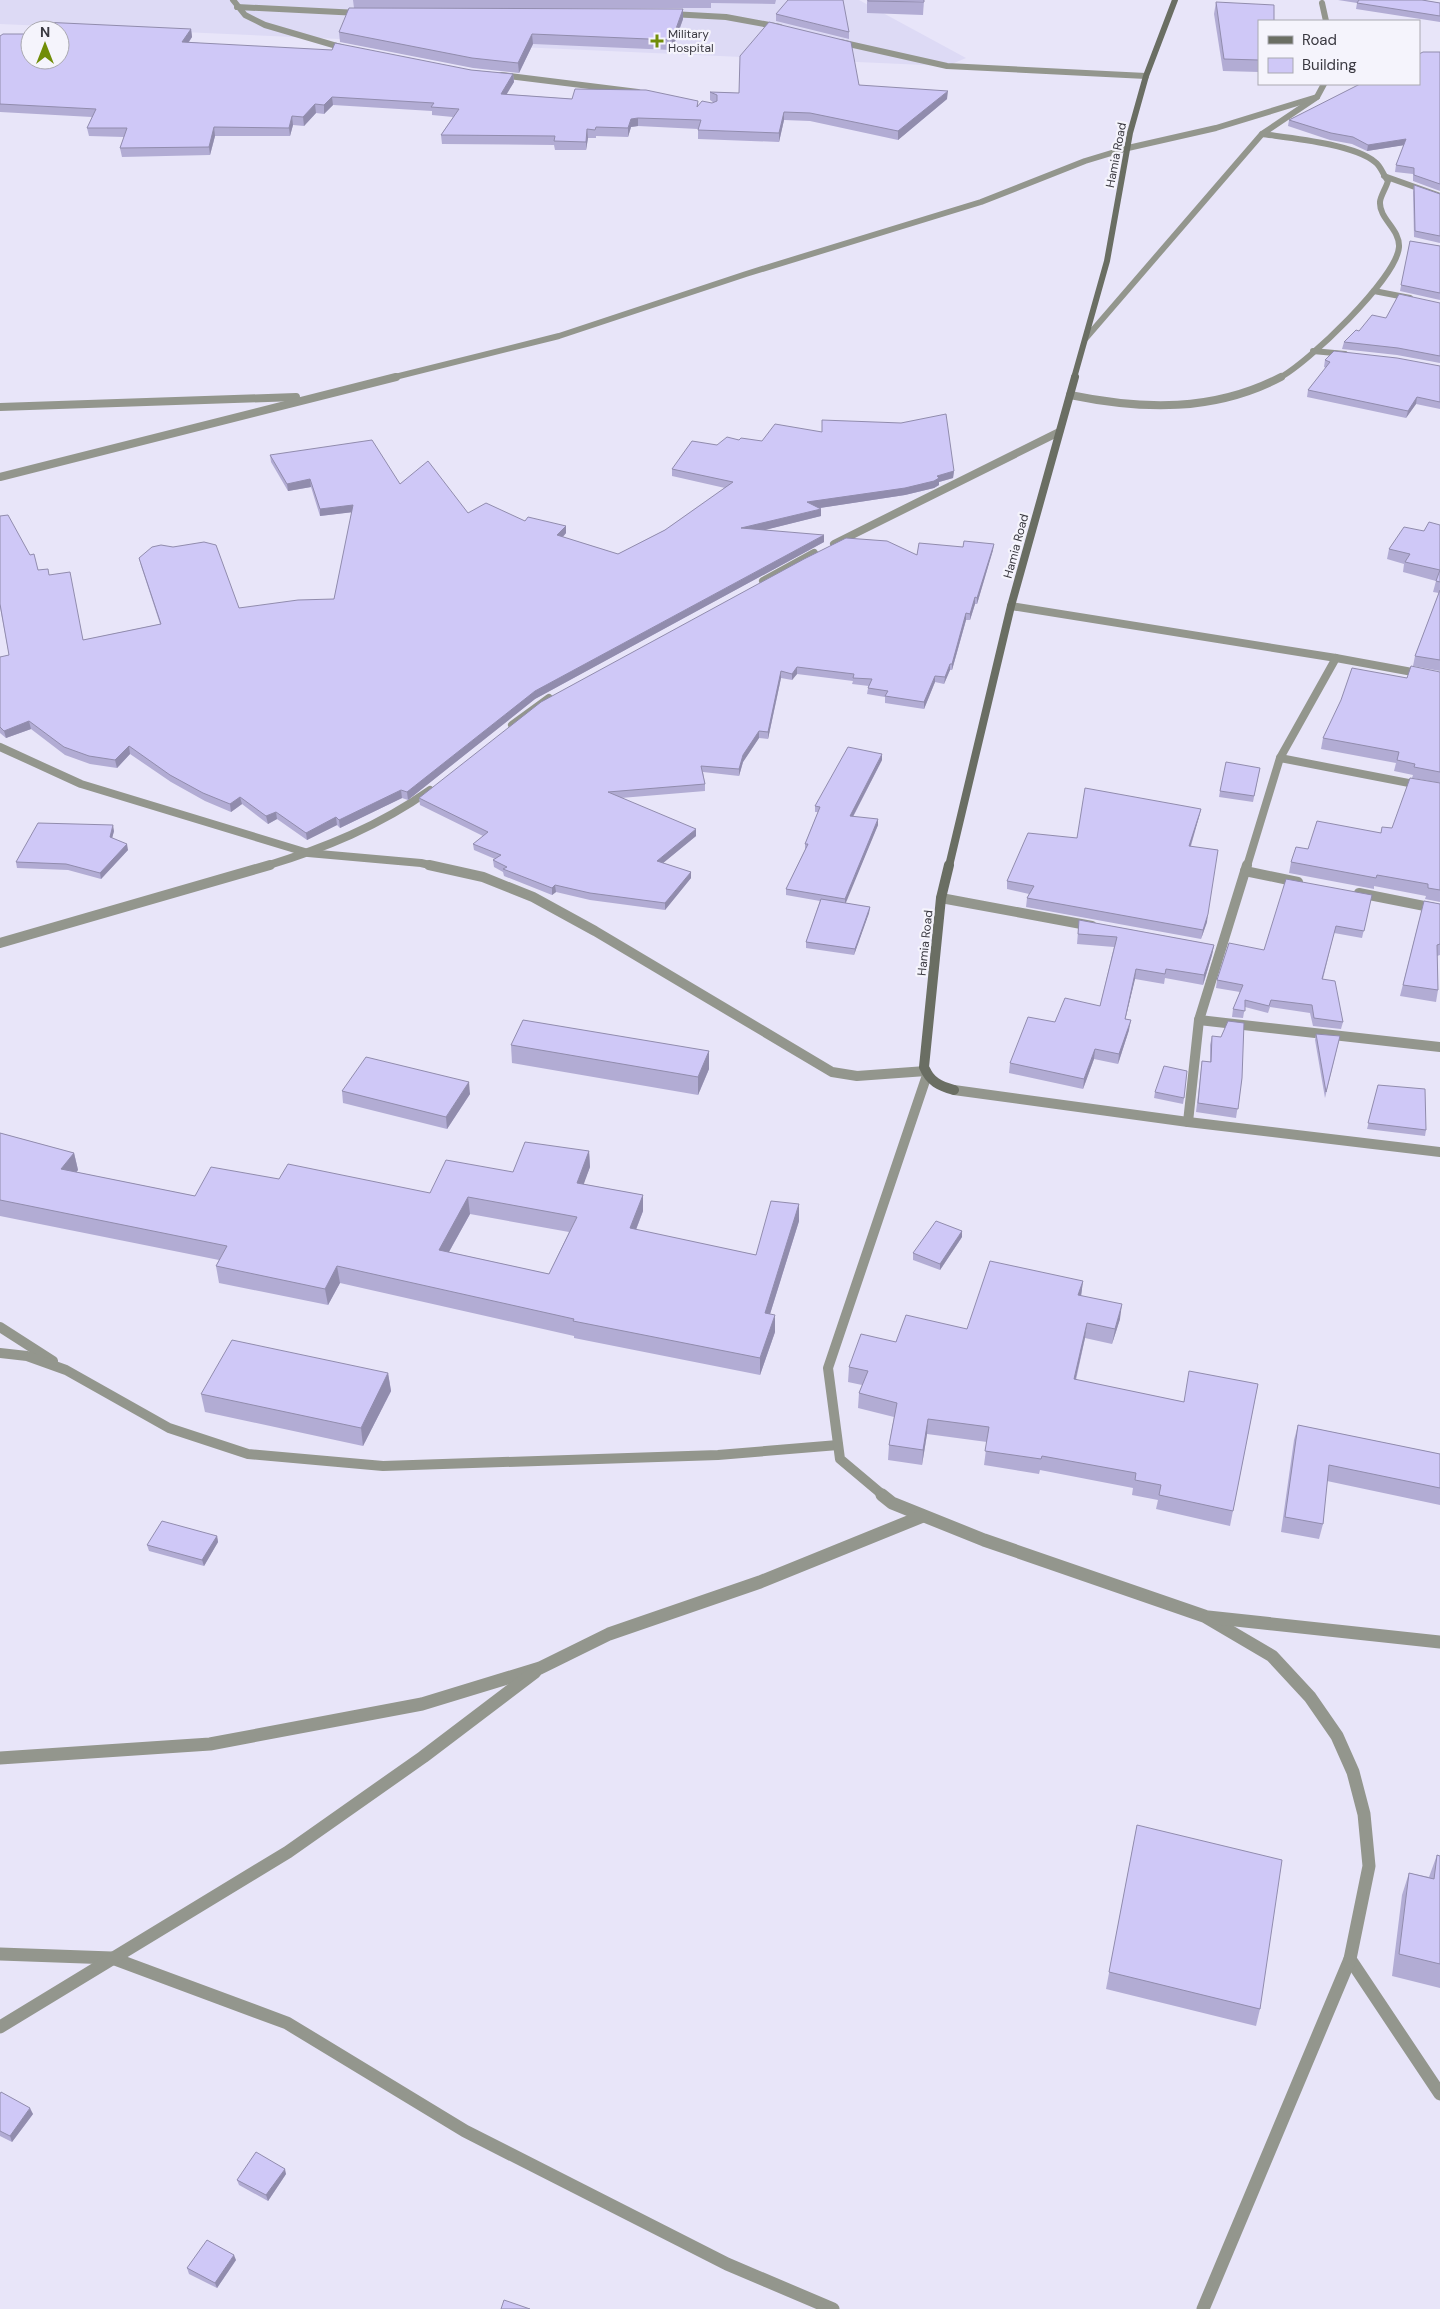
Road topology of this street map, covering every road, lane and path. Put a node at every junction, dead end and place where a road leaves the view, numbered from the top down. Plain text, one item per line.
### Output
1 (233, 0) edge
2 (1175, 0) edge
3 (1322, 3) dead end
4 (237, 6) junction
5 (365, 13) edge
6 (668, 14) edge
7 (1326, 20) edge
8 (786, 29) edge
9 (832, 40) edge
10 (357, 51) edge
11 (492, 75) edge
12 (1146, 76) junction
13 (1323, 85) edge
14 (645, 94) edge
15 (1317, 97) junction
16 (1262, 134) junction
17 (1128, 148) junction
18 (1384, 176) junction
19 (1440, 196) edge
20 (1399, 239) junction
21 (1407, 241) dead end
22 (1374, 291) junction
23 (1421, 301) edge
24 (1086, 338) junction
25 (1313, 351) junction
26 (1354, 355) edge
27 (1070, 395) junction
28 (314, 397) junction
29 (0, 406) edge
30 (1059, 432) junction
31 (0, 477) edge
32 (828, 547) edge
33 (819, 551) edge
34 (759, 583) edge
35 (1011, 606) junction
36 (1336, 658) junction
37 (1440, 677) edge
38 (555, 695) edge
39 (508, 728) edge
40 (0, 747) edge
41 (1280, 758) junction
42 (441, 781) edge
43 (1440, 789) edge
44 (308, 853) junction
45 (1245, 872) junction
46 (1304, 883) edge
47 (1352, 892) edge
48 (941, 898) junction
49 (1440, 909) edge
50 (1104, 928) edge
51 (0, 944) edge
52 (1199, 1020) junction
53 (1440, 1047) edge
54 (926, 1074) junction
55 (1188, 1122) junction
56 (1440, 1152) edge
57 (0, 1327) edge
58 (0, 1352) edge
59 (66, 1370) junction
60 (838, 1445) junction
61 (923, 1516) junction
62 (1204, 1616) junction
63 (1440, 1642) edge
64 (540, 1668) junction
65 (0, 1758) edge
66 (0, 1954) edge
67 (112, 1958) junction
68 (1350, 1960) junction
69 (0, 2027) edge
70 (1440, 2094) edge
71 (833, 2309) edge
72 (1203, 2309) edge

1 - 4 street
2 - 12 street, Hamia Road
3 - 7 street
4 - 5 street
4 - 10 street
6 - 8 street
9 - 12 street
11 - 14 street
12 - 17 street, Hamia Road
13 - 15 street
15 - 16 street
15 - 17 street
16 - 18 street
16 - 24 street
17 - 24 street, Hamia Road
17 - 28 street
18 - 19 street
18 - 20 street
20 - 21 street
20 - 22 street
22 - 23 street
22 - 25 street
24 - 27 street, Hamia Road
25 - 26 street
25 - 27 street
27 - 30 street, Hamia Road
28 - 29 street
28 - 31 street
30 - 32 street
30 - 35 street, Hamia Road
33 - 34 street
35 - 36 street
35 - 48 street, Hamia Road
36 - 37 street
36 - 41 street
38 - 39 street
40 - 44 street
41 - 43 street
41 - 45 street
42 - 44 street
44 - 51 street
44 - 54 street
45 - 46 street
45 - 52 street
47 - 49 street
48 - 50 street
48 - 54 street, Hamia Road
52 - 53 street
52 - 55 street
54 - 55 street
54 - 60 street
55 - 56 street
57 - 59 street
58 - 59 street
59 - 60 street
60 - 61 street
61 - 62 street
61 - 64 street
62 - 63 street
62 - 68 street
64 - 65 street
64 - 67 street
66 - 67 street
67 - 69 street
67 - 71 street
68 - 70 street
68 - 72 street

